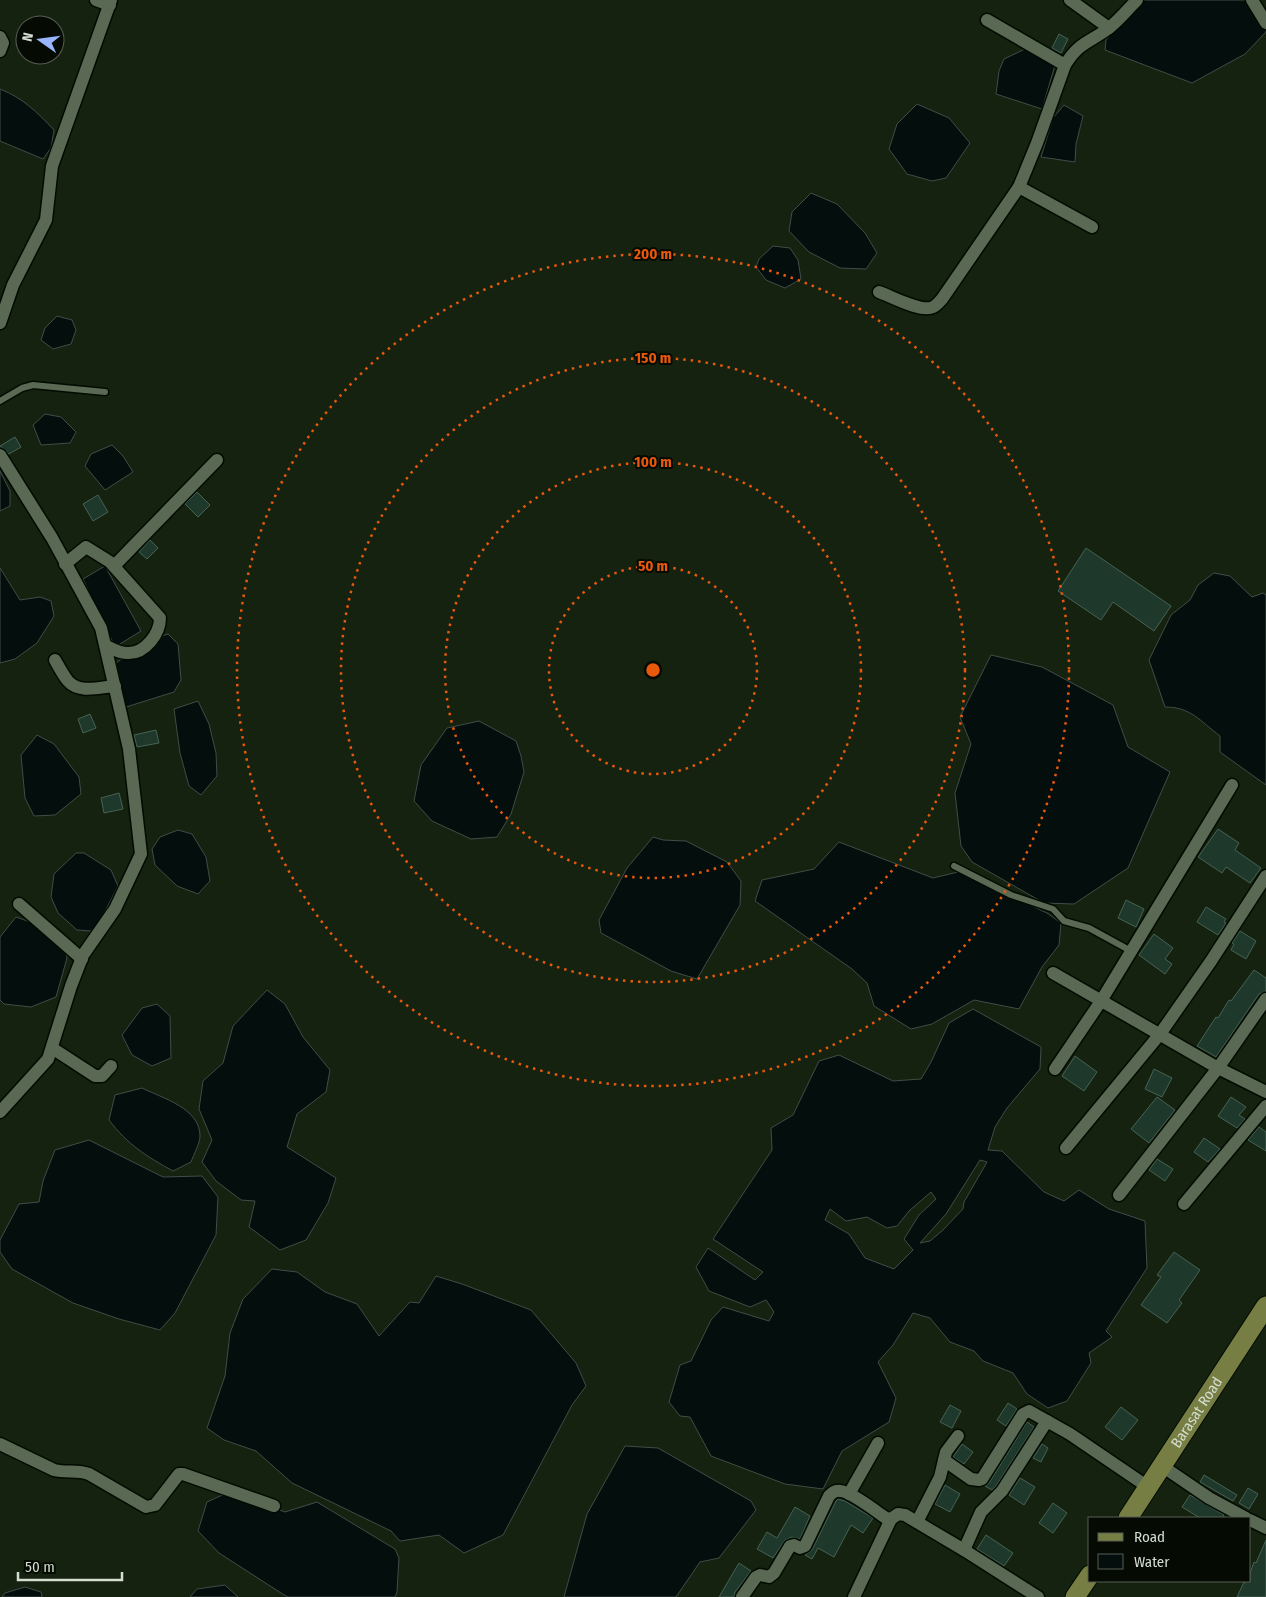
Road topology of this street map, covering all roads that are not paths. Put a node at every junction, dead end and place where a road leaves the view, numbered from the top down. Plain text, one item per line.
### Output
1 (96, 0) edge
2 (1070, 0) edge
3 (1137, 0) edge
4 (1252, 0) edge
5 (110, 2) edge
6 (987, 20) dead end
7 (1266, 23) edge
8 (1109, 28) junction
9 (0, 37) edge
10 (0, 51) edge
11 (1065, 66) junction
12 (1019, 187) junction
13 (1092, 227) dead end
14 (879, 292) dead end
15 (0, 323) edge
16 (104, 392) dead end
17 (0, 401) edge
18 (0, 455) edge
19 (216, 460) dead end
20 (66, 564) junction
21 (114, 566) junction
22 (106, 646) junction
23 (56, 660) dead end
24 (115, 686) junction
25 (1232, 785) dead end
26 (954, 866) dead end
27 (1264, 882) edge
28 (19, 904) dead end
29 (1131, 950) junction
30 (82, 959) junction
31 (1053, 973) dead end
32 (1266, 999) edge
33 (1101, 1001) junction
34 (1160, 1034) junction
35 (52, 1048) junction
36 (111, 1066) dead end
37 (1218, 1068) junction
38 (1055, 1069) dead end
39 (1266, 1092) edge
40 (1266, 1106) edge
41 (0, 1112) edge
42 (1066, 1148) dead end
43 (1119, 1195) dead end
44 (1184, 1204) dead end
45 (1266, 1306) edge
46 (1047, 1421) junction
47 (958, 1436) dead end
48 (878, 1443) dead end
49 (0, 1444) edge
50 (944, 1460) junction
51 (1162, 1466) junction
52 (1148, 1487) junction
53 (849, 1494) junction
54 (274, 1506) dead end
55 (1129, 1517) edge
56 (1244, 1517) edge
57 (891, 1519) junction
58 (1251, 1520) edge
59 (917, 1522) junction
60 (1266, 1528) edge
61 (964, 1550) junction
62 (742, 1597) edge
63 (854, 1597) edge
64 (1038, 1597) edge

1 - 5 street
2 - 8 street
3 - 8 street
4 - 7 street
5 - 15 street
6 - 11 street
8 - 11 street
9 - 10 street
11 - 12 street
12 - 13 street
12 - 14 street
16 - 17 lane
18 - 20 street
19 - 21 street
20 - 21 street
20 - 22 street
21 - 22 street
22 - 24 street
23 - 24 street
24 - 30 street
25 - 29 street
26 - 29 lane
27 - 34 street
28 - 30 street
29 - 33 street
30 - 35 street
31 - 33 street
32 - 37 street
33 - 34 street
33 - 38 street
34 - 37 street
34 - 42 street
35 - 36 street
35 - 41 street
37 - 39 street
37 - 43 street
40 - 44 street
45 - 51 main road, Barasat Road
46 - 50 street
46 - 52 street
46 - 61 street
47 - 50 street
48 - 53 street
49 - 54 street
50 - 59 street
51 - 52 main road, Barasat Road
51 - 56 street
52 - 55 main road, Barasat Road
53 - 57 street
53 - 62 street
57 - 59 street
57 - 63 street
58 - 60 street
59 - 61 street
61 - 64 street

